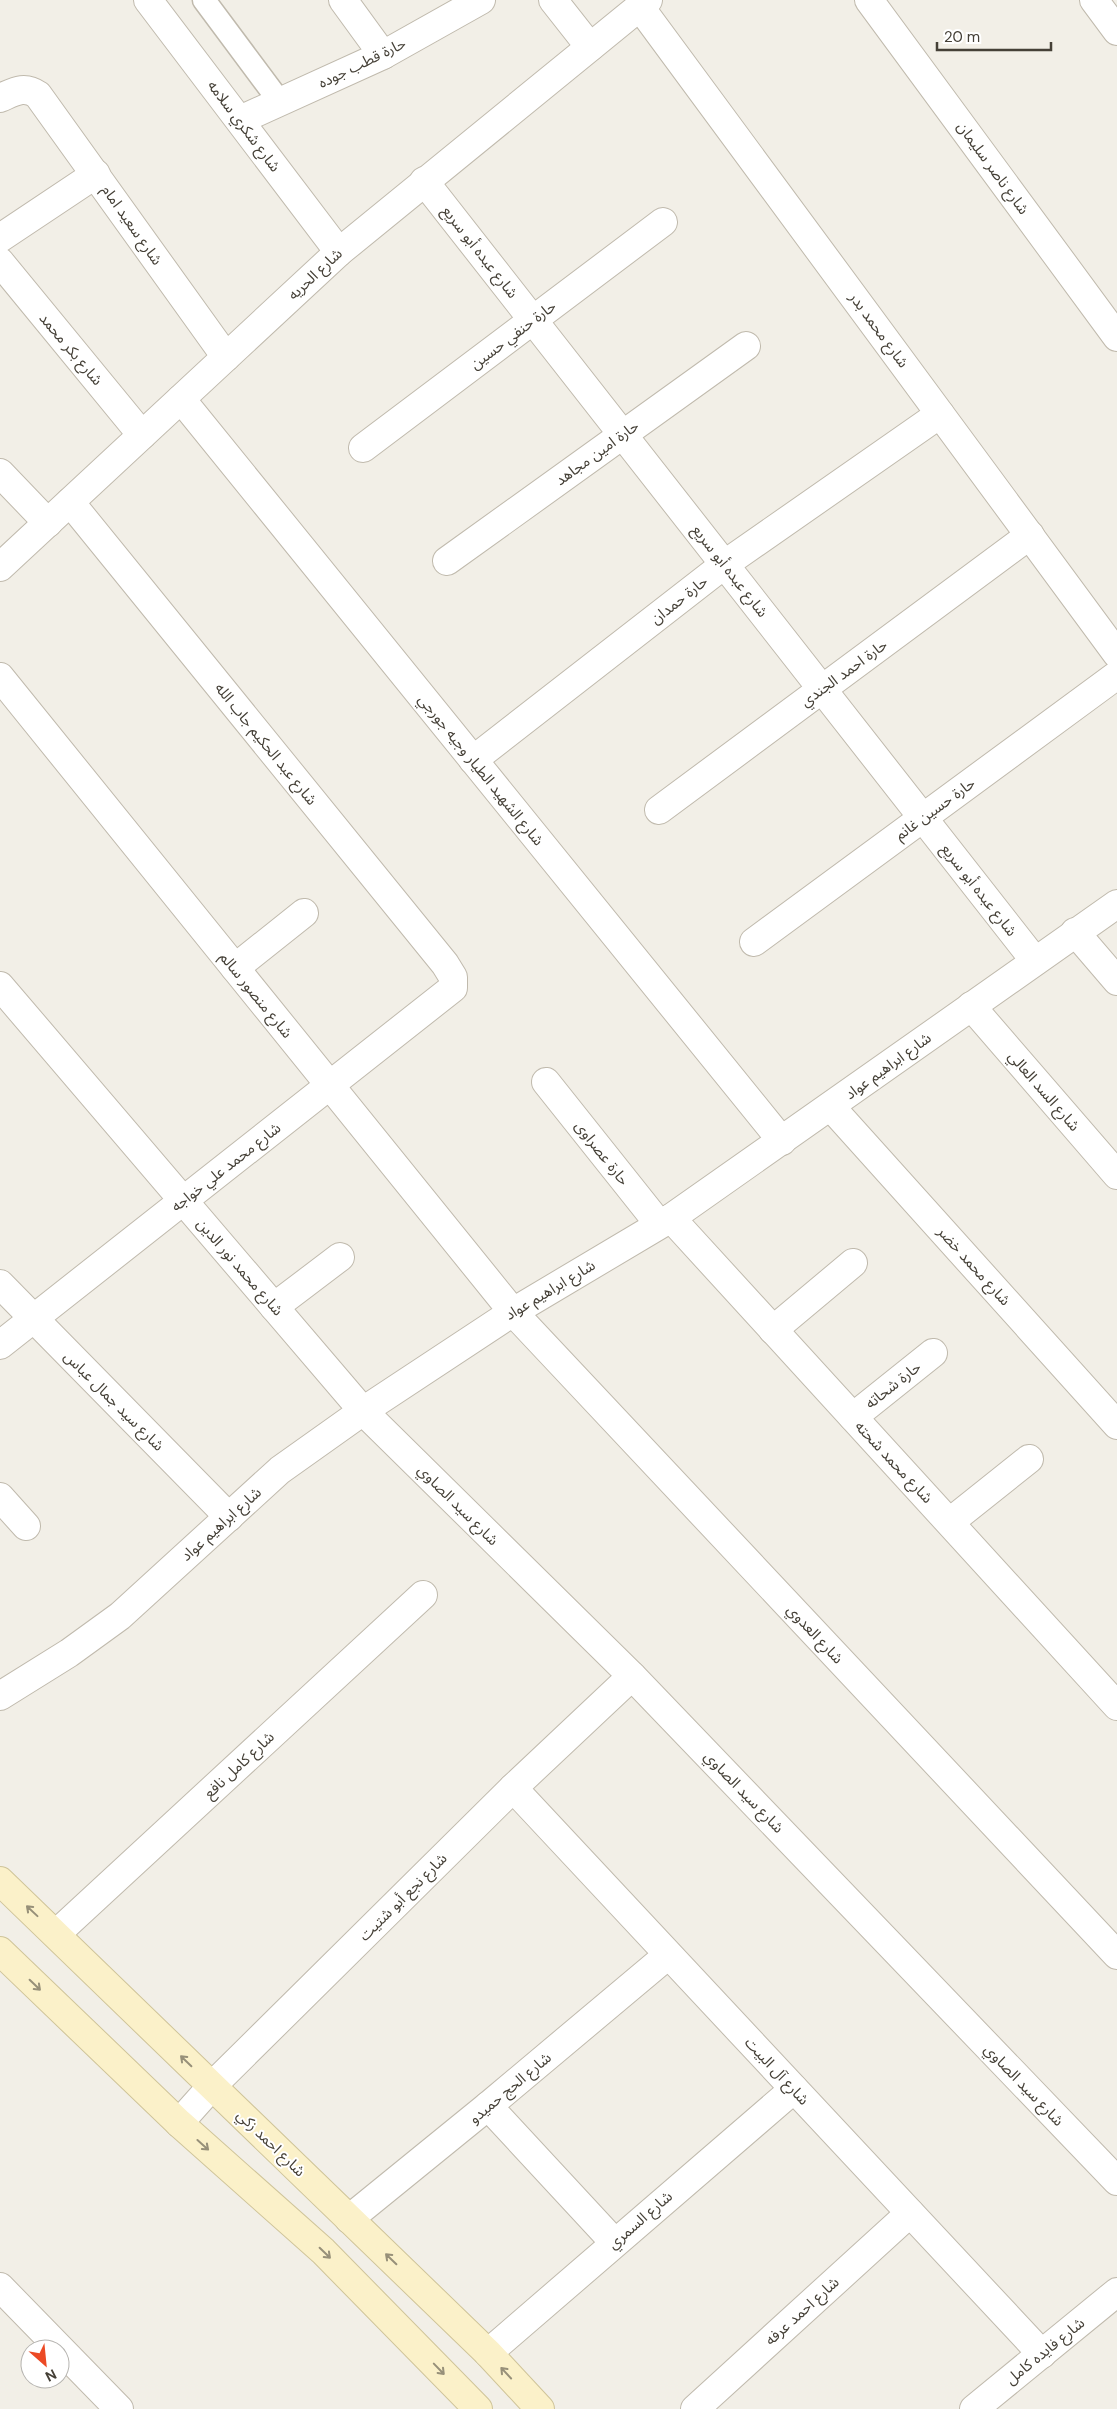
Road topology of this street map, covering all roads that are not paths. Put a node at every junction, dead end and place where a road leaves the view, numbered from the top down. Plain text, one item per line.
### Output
1 (148, 0) edge
2 (204, 0) edge
3 (343, 0) edge
4 (481, 0) edge
5 (553, 0) edge
6 (869, 0) edge
7 (1094, 0) edge
8 (644, 3) edge
9 (1117, 31) edge
10 (590, 47) junction
11 (383, 55) junction
12 (0, 98) edge
13 (280, 102) junction
14 (240, 120) junction
15 (96, 174) junction
16 (424, 181) junction
17 (663, 222) dead end
18 (0, 238) edge
19 (339, 252) junction
20 (0, 262) edge
21 (533, 320) junction
22 (1117, 337) edge
23 (746, 346) dead end
24 (226, 357) junction
25 (181, 399) junction
26 (940, 414) junction
27 (623, 434) junction
28 (142, 435) junction
29 (363, 448) dead end
30 (0, 473) edge
31 (70, 502) junction
32 (48, 523) junction
33 (1030, 536) junction
34 (447, 561) dead end
35 (725, 564) junction
36 (0, 568) edge
37 (1117, 654) edge
38 (1117, 675) edge
39 (0, 676) edge
40 (822, 689) junction
41 (473, 760) junction
42 (659, 810) dead end
43 (923, 818) junction
44 (1117, 904) edge
45 (304, 913) dead end
46 (1075, 932) junction
47 (754, 942) dead end
48 (1035, 961) junction
49 (235, 968) junction
50 (1117, 981) edge
51 (0, 986) edge
52 (453, 988) joint
53 (971, 1006) junction
54 (546, 1082) dead end
55 (330, 1085) junction
56 (831, 1107) junction
57 (782, 1141) junction
58 (1117, 1176) edge
59 (184, 1201) junction
60 (664, 1221) junction
61 (340, 1257) dead end
62 (853, 1263) dead end
63 (0, 1284) edge
64 (274, 1306) junction
65 (513, 1312) junction
66 (33, 1319) junction
67 (773, 1330) junction
68 (0, 1345) edge
69 (933, 1353) dead end
70 (363, 1410) junction
71 (852, 1417) junction
72 (1117, 1425) edge
73 (1029, 1459) dead end
74 (0, 1497) edge
75 (229, 1516) junction
76 (950, 1522) junction
77 (26, 1526) dead end
78 (422, 1596) dead end
79 (632, 1676) junction
80 (0, 1696) edge
81 (1117, 1706) edge
82 (513, 1788) junction
83 (0, 1881) edge
84 (56, 1934) junction
85 (0, 1951) edge
86 (668, 1955) junction
87 (1117, 1956) edge
88 (212, 2086) junction
89 (794, 2089) junction
90 (488, 2106) junction
91 (179, 2123) junction
92 (1117, 2181) edge
93 (910, 2213) junction
94 (349, 2218) junction
95 (614, 2242) junction
96 (0, 2287) edge
97 (1115, 2298) edge
98 (488, 2353) junction
99 (1042, 2354) junction
100 (984, 2406) edge
101 (119, 2409) edge
102 (478, 2409) edge
103 (540, 2409) edge
104 (695, 2409) edge

1 - 14 street, شارع شكري سلامه
2 - 13 lane
3 - 11 street
4 - 11 street, حارة قطب جوده
5 - 10 street
6 - 22 street, شارع ناصر سليمان
7 - 9 street
8 - 10 street, شارع الحريه
8 - 26 street, شارع محمد بدر
10 - 16 street, شارع الحريه
11 - 13 street, حارة قطب جوده
12 - 15 street, شارع سعيد امام
13 - 14 street, حارة قطب جوده
14 - 19 street, شارع شكري سلامه
15 - 18 street
15 - 24 street, شارع سعيد امام
16 - 19 street, شارع الحريه
16 - 21 street, شارع عبده أبو سريع
17 - 21 street, حارة حنفي حسين
19 - 24 street, شارع الحريه
20 - 28 street, شارع بكر محمد
21 - 27 street, شارع عبده أبو سريع
21 - 29 street, حارة حنفي حسين
23 - 27 street, حارة امين مجاهد
24 - 25 street, شارع الحريه
25 - 28 street, شارع الحريه
25 - 41 street, شارع الشهيد الطيار وجيه جورجي
26 - 33 street, شارع محمد بدر
26 - 35 street, حارة حمدان
27 - 34 street, حارة امين مجاهد
27 - 35 street, شارع عبده أبو سريع
28 - 31 street, شارع الحريه
30 - 32 street
31 - 32 street, شارع الحريه
31 - 52 street, شارع عبد الحكيم جاب الله
32 - 36 street, شارع الحريه
33 - 37 street, شارع محمد بدر
33 - 40 street, حارة احمد الجندي
35 - 40 street, شارع عبده أبو سريع
35 - 41 street, حارة حمدان
38 - 43 street, حارة حسين غانم
39 - 49 street, شارع منصور سالم
40 - 42 street, حارة احمد الجندي
40 - 43 street, شارع عبده أبو سريع
41 - 57 street, شارع الشهيد الطيار وجيه جورجي
43 - 47 street, حارة حسين غانم
43 - 48 street, شارع عبده أبو سريع
44 - 46 street, شارع ابراهيم عواد
45 - 49 street
46 - 48 street, شارع ابراهيم عواد
46 - 50 street
48 - 53 street, شارع ابراهيم عواد
49 - 55 street, شارع منصور سالم
51 - 59 street, شارع محمد نور الدين
52 - 55 street, شارع محمد علي خواجه
53 - 56 street, شارع ابراهيم عواد
53 - 58 street, شارع السد العالي
54 - 60 street, حارة عصراوى
55 - 59 street, شارع محمد علي خواجه
55 - 65 street, شارع منصور سالم
56 - 57 street, شارع ابراهيم عواد
56 - 72 street, شارع محمد خضر
57 - 60 street, شارع ابراهيم عواد
59 - 64 street, شارع محمد نور الدين
59 - 66 street, شارع محمد علي خواجه
60 - 65 street, شارع ابراهيم عواد
60 - 67 street, شارع محمد شحته
61 - 64 street
62 - 67 street
63 - 66 street, شارع سيد جمال عباس
64 - 70 street, شارع محمد نور الدين
65 - 70 street, شارع ابراهيم عواد
65 - 87 street, شارع العدوي
66 - 68 street, شارع محمد علي خواجه
66 - 75 street, شارع سيد جمال عباس
67 - 71 street, شارع محمد شحته
69 - 71 street, حارة شحاته
70 - 75 street, شارع ابراهيم عواد
70 - 79 street, شارع سيد الصاوي
71 - 76 street, شارع محمد شحته
73 - 76 street
74 - 77 street
75 - 80 street, شارع ابراهيم عواد
76 - 81 street, شارع محمد شحته
78 - 84 street, شارع كامل نافع
79 - 82 street, شارع نجع أبو شتيت
79 - 92 street, شارع سيد الصاوي
82 - 86 street, شارع آل البيت
82 - 88 street, شارع نجع أبو شتيت
84 -> 83 street, شارع احمد زكي
88 -> 84 street, شارع احمد زكي
85 -> 91 street
86 - 89 street, شارع آل البيت
86 - 90 street, شارع الحج حميدو
88 - 91 street, شارع نجع أبو شتيت
88 - 94 street, شارع احمد زكي
89 - 93 street, شارع آل البيت
89 - 95 street, شارع السمري
90 - 94 street, شارع الحج حميدو
90 - 95 street
91 -> 102 street
93 - 99 street, شارع آل البيت
93 - 104 street, شارع احمد عرفه
98 -> 94 street, شارع احمد زكي
95 - 98 street, شارع السمري
96 - 101 street
97 - 99 street, شارع فايده كامل
103 -> 98 street, شارع احمد زكي
99 - 100 street, شارع فايده كامل

